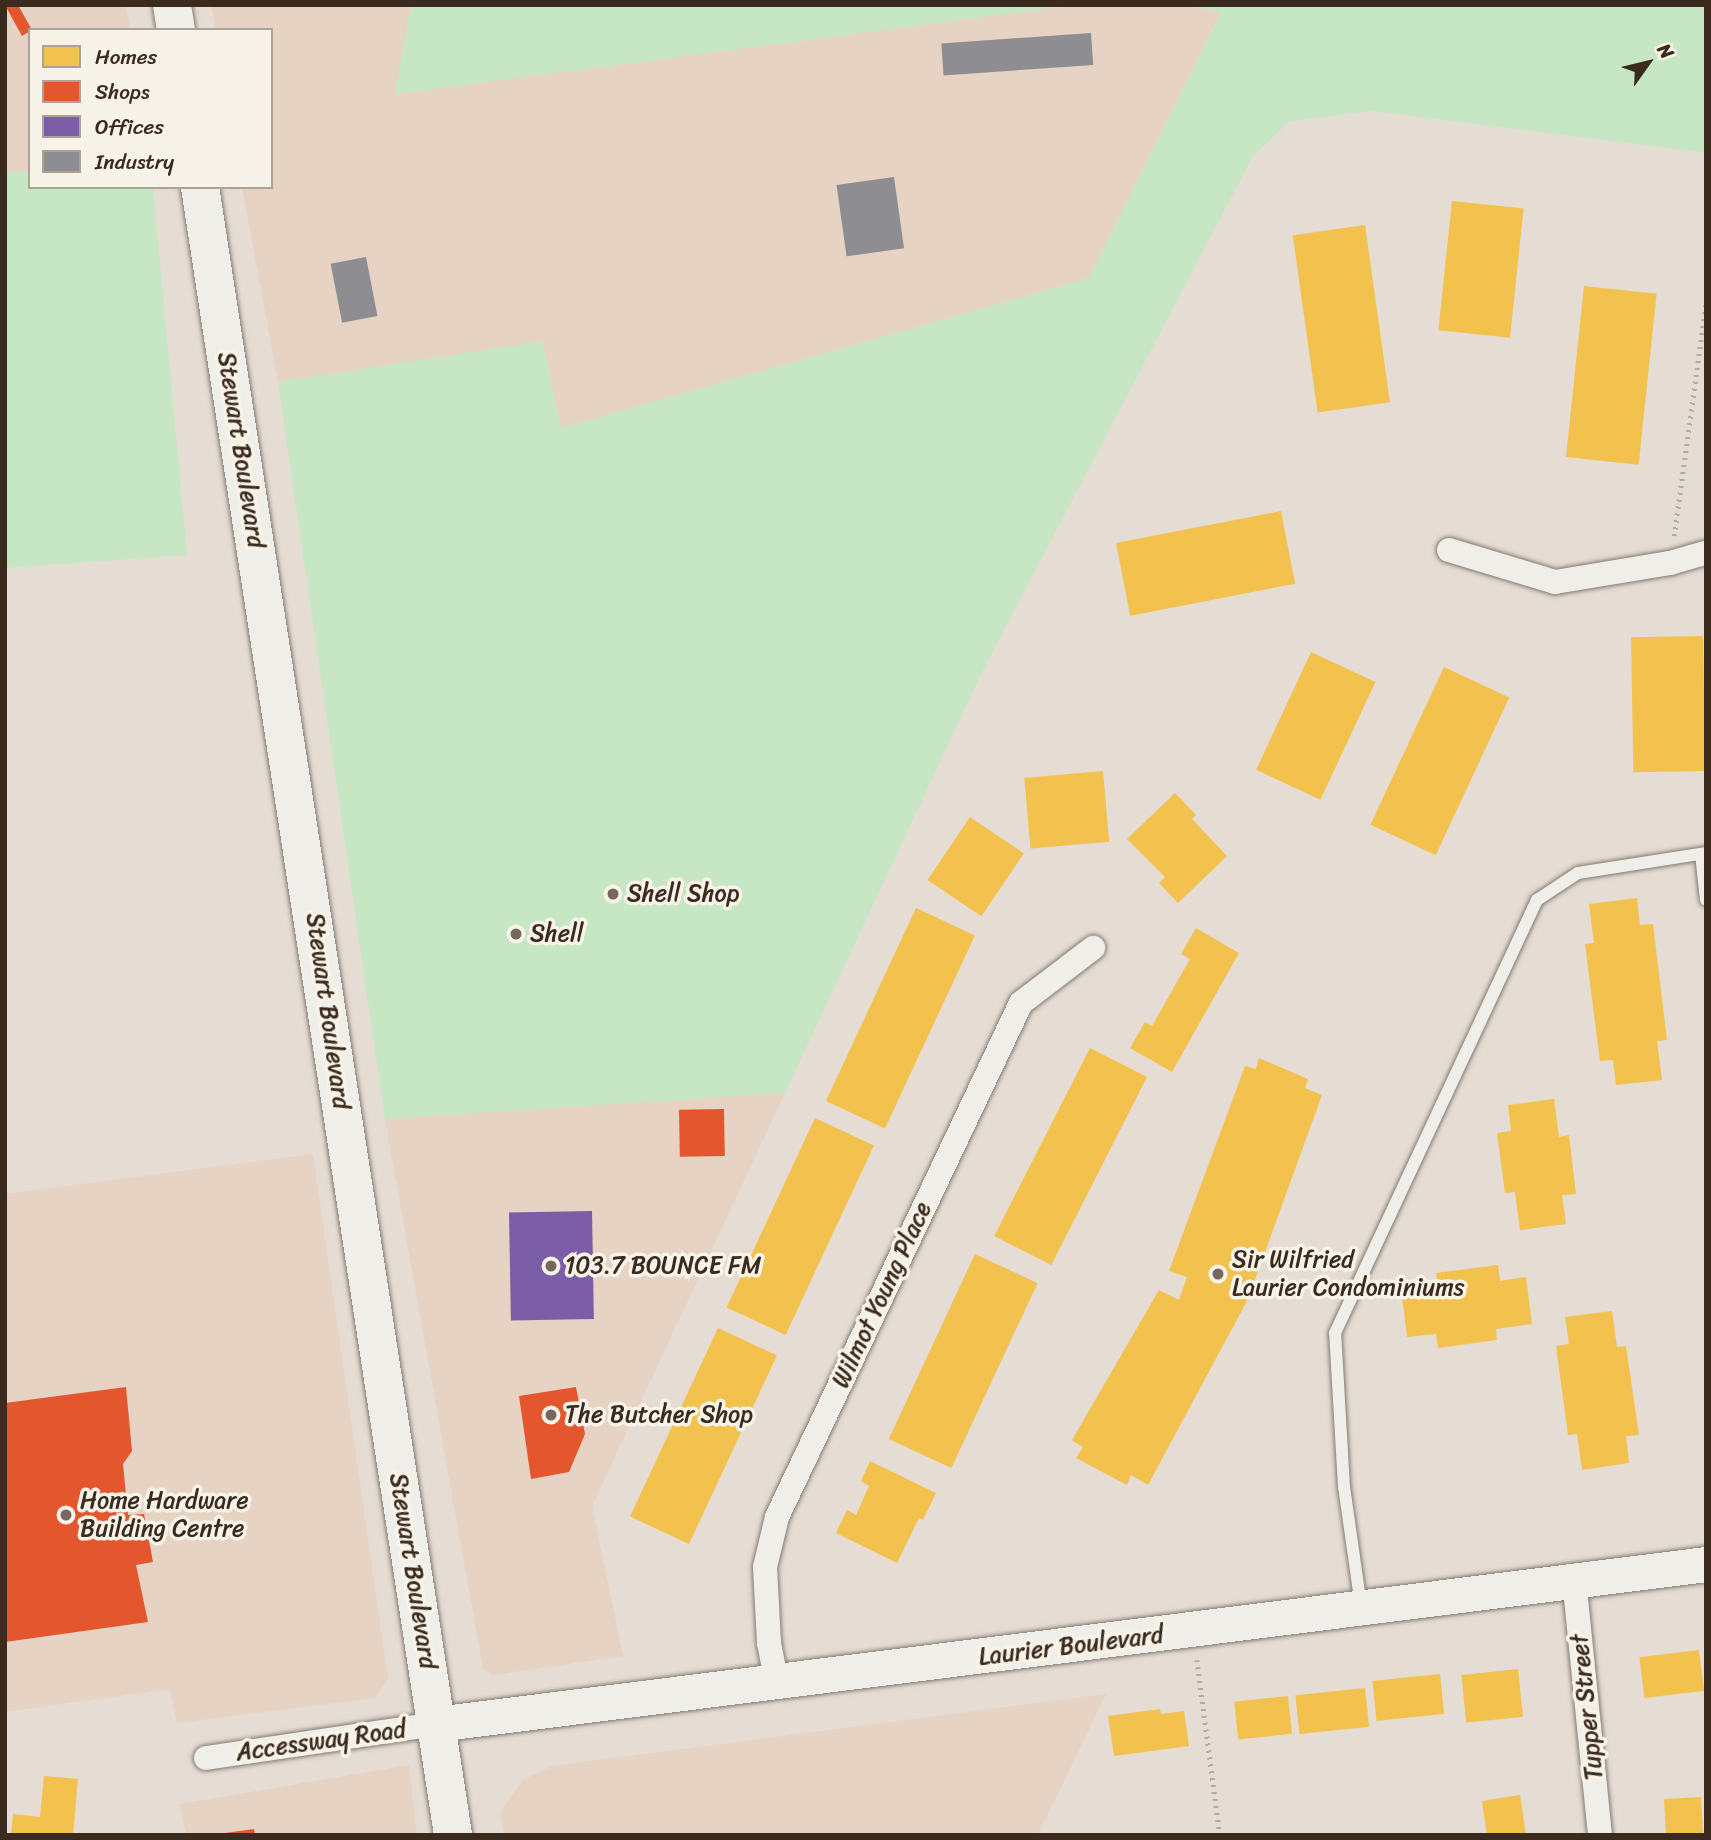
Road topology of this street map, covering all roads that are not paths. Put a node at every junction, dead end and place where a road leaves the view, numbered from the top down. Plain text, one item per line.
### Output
1 (172, 5) edge
2 (176, 28) edge
3 (200, 189) edge
4 (1449, 550) dead end
5 (1706, 552) edge
6 (1704, 853) edge
7 (1706, 900) edge
8 (1093, 948) dead end
9 (1706, 1564) edge
10 (1574, 1579) junction
11 (1362, 1609) junction
12 (777, 1684) junction
13 (436, 1724) junction
14 (206, 1758) dead end
15 (453, 1835) edge
16 (1600, 1835) edge

1 - 2 main road
3 - 13 main road, Stewart Boulevard
4 - 5 street
6 - 7 lane
6 - 11 lane
8 - 12 street, Wilmot Young Place
9 - 10 street, Laurier Boulevard
10 - 11 street, Laurier Boulevard
10 - 16 street, Tupper Street
11 - 12 street, Laurier Boulevard
12 - 13 street, Laurier Boulevard
13 - 14 street, Accessway Road
13 - 15 main road, Stewart Boulevard

